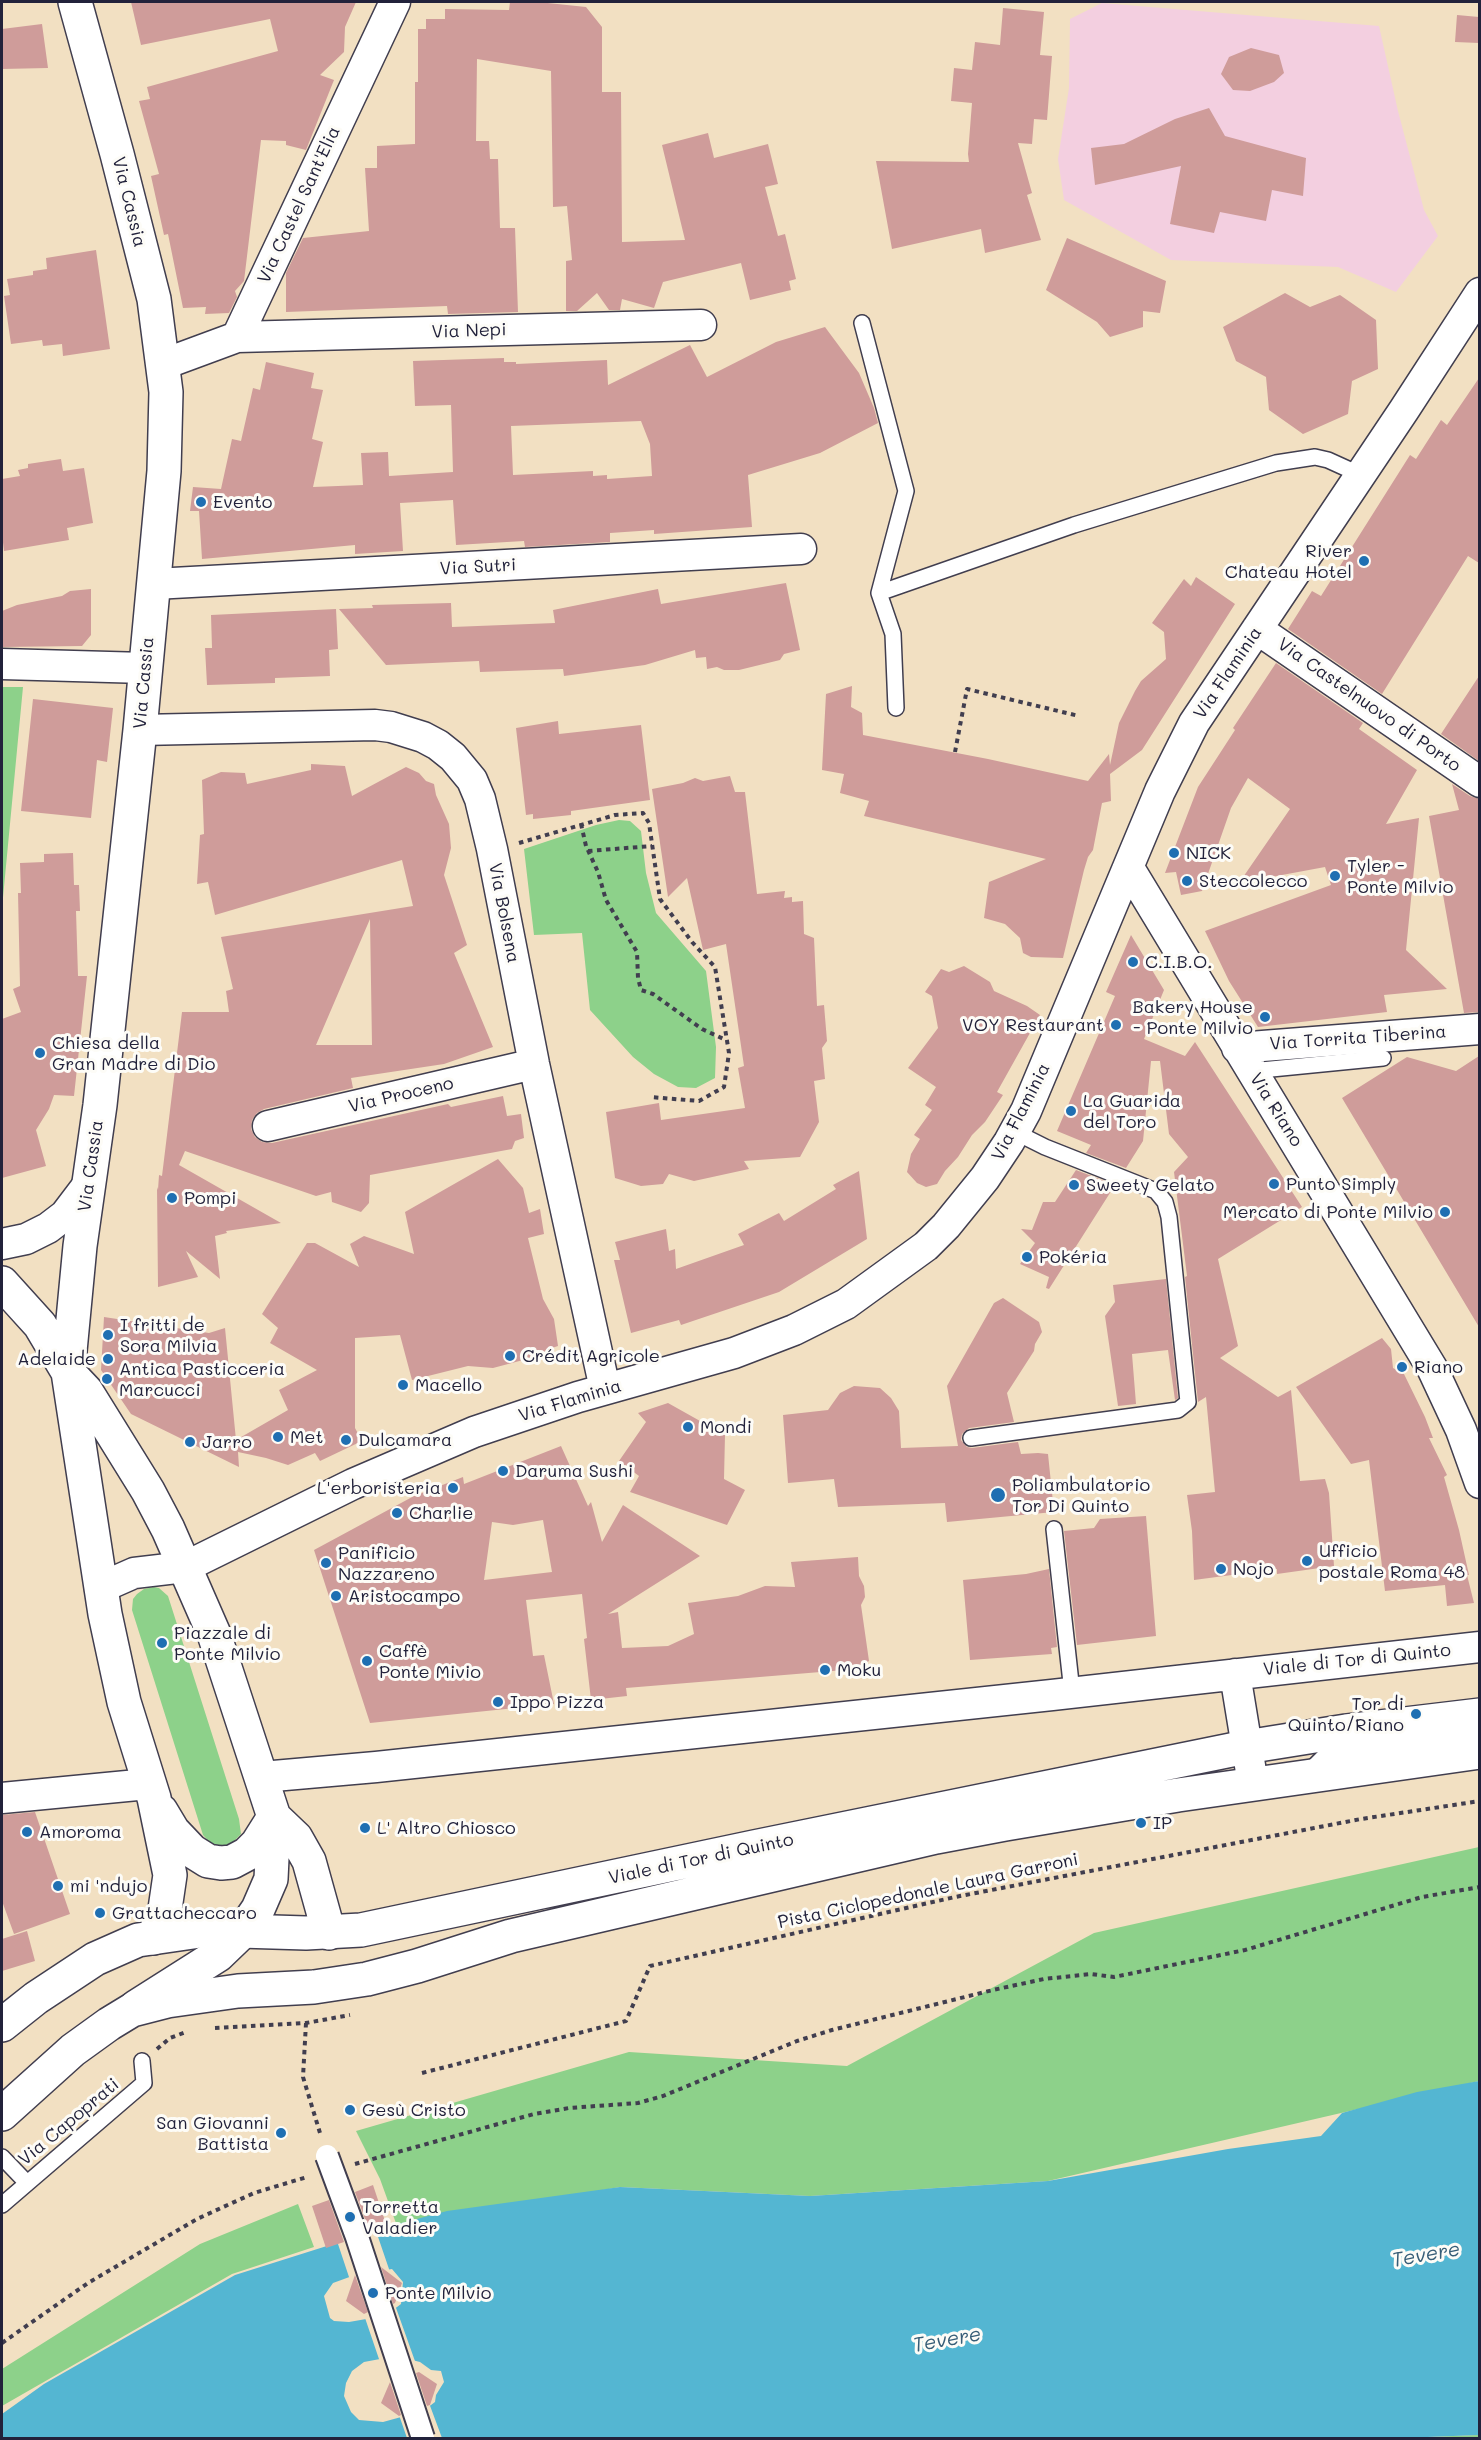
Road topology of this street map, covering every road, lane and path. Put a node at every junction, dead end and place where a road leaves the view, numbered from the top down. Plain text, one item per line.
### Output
1 (75, 2) edge
2 (395, 2) edge
3 (1479, 293) edge
4 (862, 323) dead end
5 (701, 325) dead end
6 (237, 338) junction
7 (164, 364) junction
8 (1361, 475) junction
9 (801, 549) dead end
10 (154, 584) junction
11 (879, 593) junction
12 (1257, 628) junction
13 (2, 664) edge
14 (145, 668) junction
15 (896, 708) dead end
16 (1079, 717) dead end
17 (140, 730) junction
18 (954, 752) dead end
19 (1479, 782) edge
20 (581, 824) junction
21 (652, 846) junction
22 (492, 849) junction
23 (588, 851) junction
24 (1129, 868) junction
25 (1479, 1029) edge
26 (727, 1040) junction
27 (1383, 1058) dead end
28 (1244, 1059) junction
29 (534, 1064) junction
30 (650, 1097) dead end
31 (268, 1126) dead end
32 (1015, 1132) junction
33 (87, 1186) junction
34 (2, 1244) edge
35 (2, 1283) edge
36 (68, 1372) junction
37 (605, 1389) junction
38 (971, 1438) dead end
39 (1479, 1483) edge
40 (1054, 1529) dead end
41 (185, 1567) junction
42 (100, 1588) junction
43 (1479, 1647) edge
44 (1235, 1674) junction
45 (1072, 1692) junction
46 (1479, 1715) edge
47 (1479, 1734) edge
48 (1246, 1747) junction
49 (1479, 1752) edge
50 (1316, 1775) junction
51 (262, 1777) junction
52 (1253, 1784) junction
53 (151, 1791) junction
54 (2, 1798) edge
55 (1479, 1801) edge
56 (274, 1817) junction
57 (1479, 1887) edge
58 (243, 1931) junction
59 (329, 1933) junction
60 (153, 1938) junction
61 (132, 2010) junction
62 (6, 2019) edge
63 (204, 2029) dead end
64 (192, 2031) dead end
65 (142, 2061) joint
66 (422, 2073) dead end
67 (2, 2114) edge
68 (327, 2156) joint
69 (2, 2157) edge
70 (351, 2165) dead end
71 (311, 2176) dead end
72 (27, 2183) junction
73 (2, 2205) edge
74 (2, 2343) edge
75 (423, 2439) edge

1 - 7 street, Via Cassia
2 - 6 street, Via Castel Sant'Elia
3 - 8 street, Via Flaminia
4 - 11 lane
5 - 6 street, Via Nepi
6 - 7 street
7 - 10 street, Via Cassia
8 - 11 lane
8 - 12 street, Via Flaminia
9 - 10 street, Via Sutri
10 - 14 street, Via Cassia
11 - 15 lane
12 - 19 street, Via Castelnuovo di Porto
12 - 24 street, Via Flaminia
13 - 14 street
14 - 17 street, Via Cassia
16 - 18 path
17 - 22 street, Via Bolsena
17 - 33 street, Via Cassia
20 - 21 path
20 - 22 path
20 - 23 path
21 - 23 path
21 - 26 path
22 - 29 street, Via Bolsena
23 - 26 path
24 - 28 street, Via Riano
24 - 32 street, Via Flaminia
25 - 28 street, Via Torrita Tiberina
26 - 30 path
27 - 28 lane
28 - 39 street, Via Riano
29 - 31 street, Via Proceno
29 - 37 street, Via Bolsena
32 - 37 street, Via Flaminia
32 - 38 lane
33 - 34 street
33 - 36 street, Via Cassia
35 - 36 street
36 - 41 street
36 - 42 street
37 - 41 street, Via Flaminia
40 - 45 lane
41 - 42 street
41 - 51 street
42 - 53 street
43 - 44 street, Viale di Tor di Quinto
44 - 45 street, Viale di Tor di Quinto
44 - 48 street
45 - 51 street, Viale di Tor di Quinto
46 - 48 street, Viale di Tor di Quinto
47 - 50 street
48 - 52 street
48 - 59 street, Viale di Tor di Quinto
49 - 50 street, Viale di Tor di Quinto
50 - 52 street, Viale di Tor di Quinto
51 - 56 street
52 - 61 street, Viale di Tor di Quinto
53 - 54 street
53 - 56 street
53 - 60 street
55 - 66 path, Pista Ciclopedonale Laura Garroni
56 - 58 street
56 - 59 street
57 - 70 path
58 - 59 street, Viale di Tor di Quinto
58 - 60 street, Viale di Tor di Quinto
58 - 61 street
60 - 62 street, Viale di Tor di Quinto
61 - 67 street
63 - 68 path
64 - 65 path
65 - 72 lane, Via Capoprati
68 - 75 street, bridge
69 - 72 lane
71 - 74 path
72 - 73 lane, Via Capoprati

